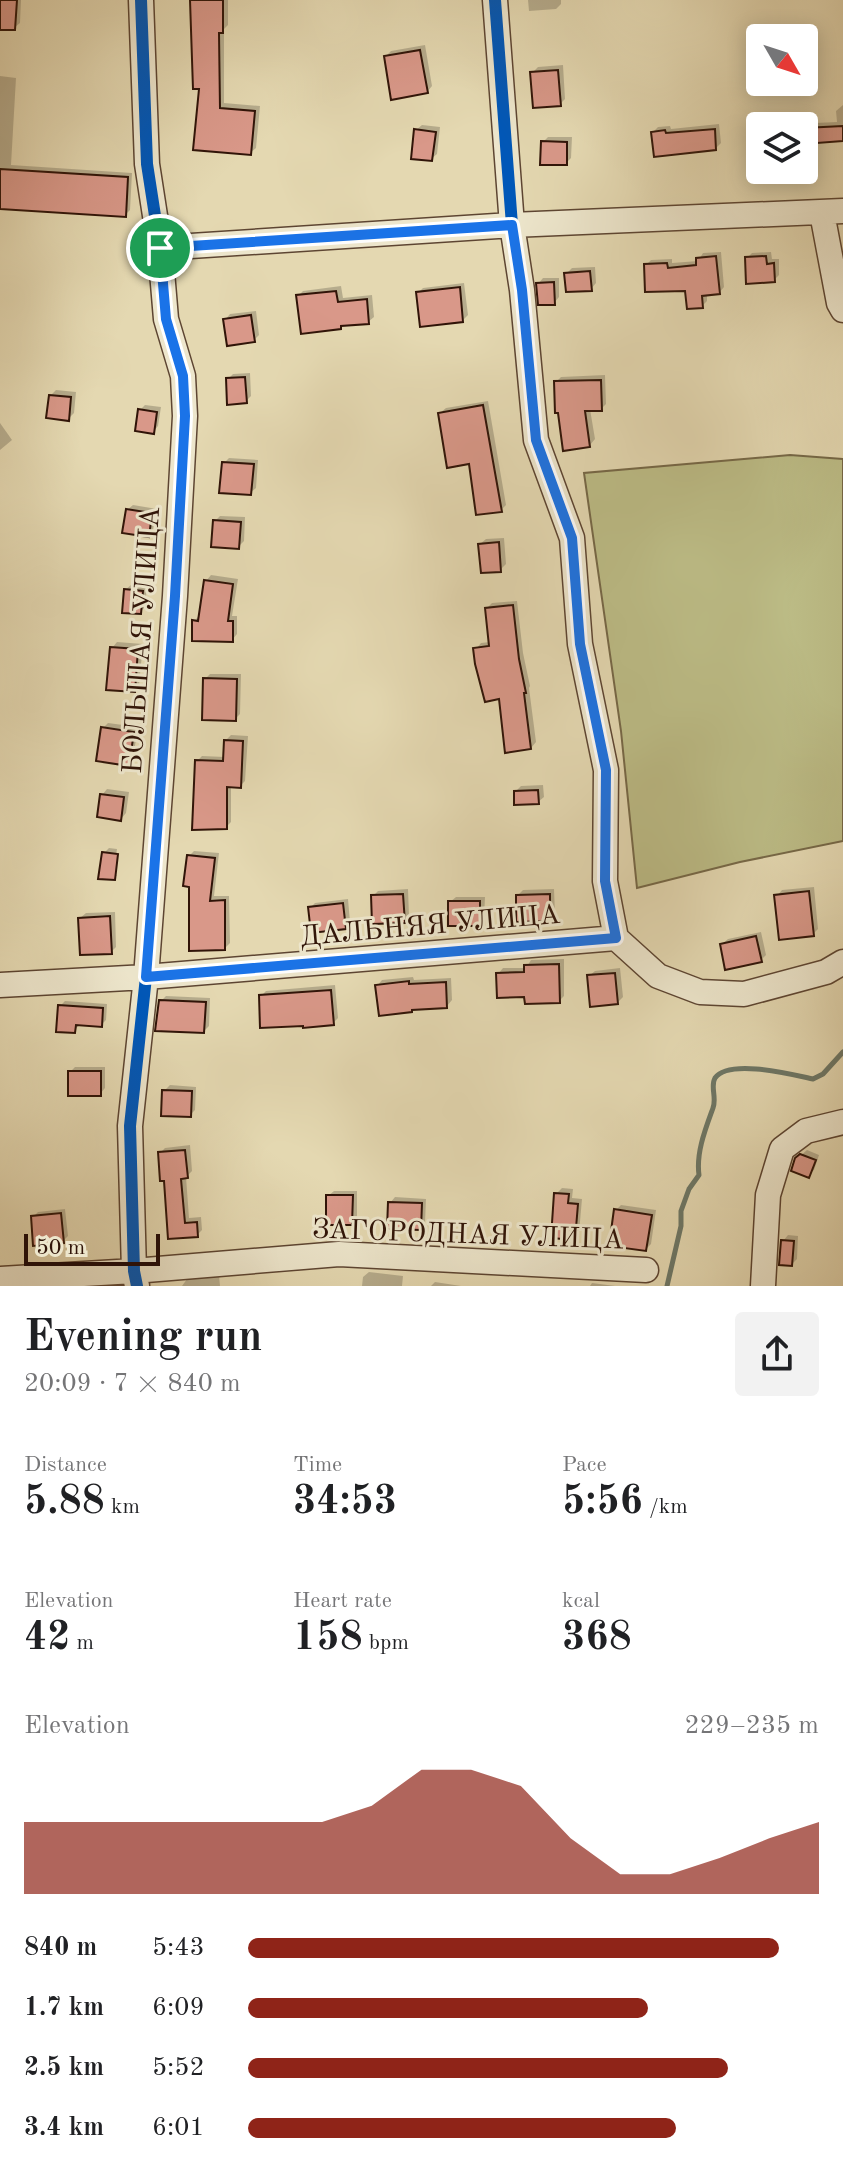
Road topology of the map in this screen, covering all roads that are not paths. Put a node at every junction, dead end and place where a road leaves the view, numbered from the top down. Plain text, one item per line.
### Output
1 (141, 0) edge
2 (495, 0) edge
3 (832, 212) edge
4 (512, 225) junction
5 (160, 248) junction
6 (843, 310) edge
7 (616, 938) junction
8 (843, 962) edge
9 (146, 977) junction
10 (0, 985) edge
11 (843, 1122) edge
12 (646, 1270) dead end
13 (136, 1278) edge
14 (0, 1279) edge
15 (763, 1286) edge

1 - 5 street, БОЛЬШАЯ УЛИЦА
2 - 4 street
3 - 4 street
3 - 6 street
4 - 5 street
4 - 7 street
5 - 9 street, БОЛЬШАЯ УЛИЦА
7 - 8 street
7 - 9 street, ДАЛЬНЯЯ УЛИЦА
9 - 10 street, ДАЛЬНЯЯ УЛИЦА
9 - 13 street, БОЛЬШАЯ УЛИЦА
11 - 15 street
12 - 13 street, ЗАГОРОДНАЯ УЛИЦА
13 - 14 street, ЗАГОРОДНАЯ УЛИЦА

